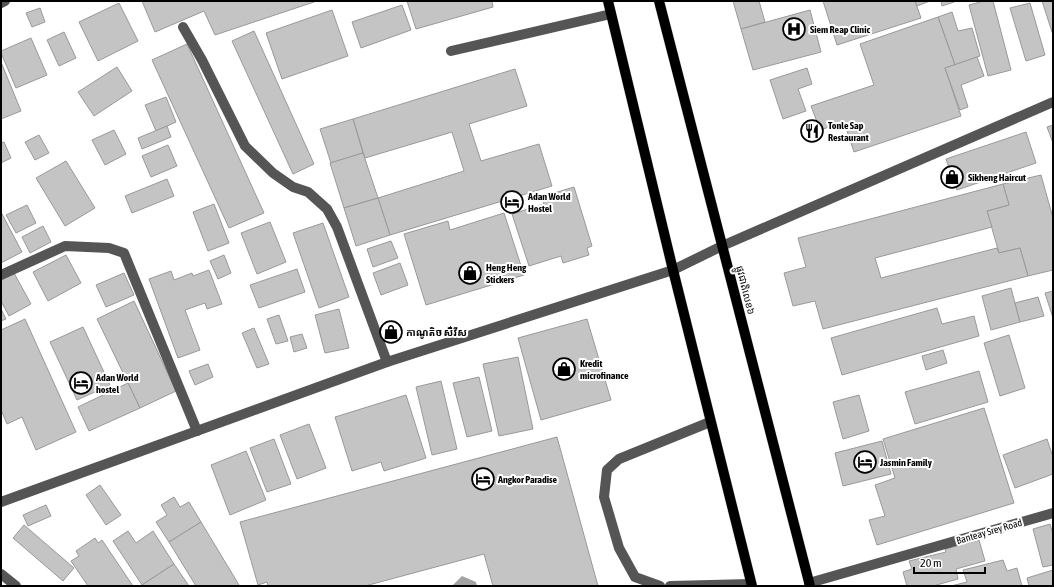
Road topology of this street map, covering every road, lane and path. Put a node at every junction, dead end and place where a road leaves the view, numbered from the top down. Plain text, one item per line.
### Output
1 (5, 1) edge
2 (608, 1) edge
3 (659, 1) edge
4 (1, 3) edge
5 (611, 14) junction
6 (183, 28) dead end
7 (451, 51) dead end
8 (1053, 102) edge
9 (722, 246) junction
10 (673, 270) junction
11 (1, 275) edge
12 (387, 362) junction
13 (710, 422) junction
14 (197, 431) junction
15 (1, 502) edge
16 (1053, 513) edge
17 (1, 574) edge
18 (810, 584) edge
19 (752, 585) edge
20 (16, 586) edge
21 (660, 586) edge
22 (670, 586) edge

1 - 4 street
2 - 5 main road
3 - 9 main road, ផ្លូវជាតិលេខ៦
5 - 7 street
5 - 10 main road
6 - 12 street
8 - 9 street
9 - 10 street
9 - 18 main road, ផ្លូវជាតិលេខ៦
10 - 12 street
10 - 13 main road
11 - 14 street
12 - 14 street
13 - 19 main road
13 - 21 street
14 - 15 street
16 - 18 street, Banteay Srey Road
17 - 20 street
19 - 22 street

